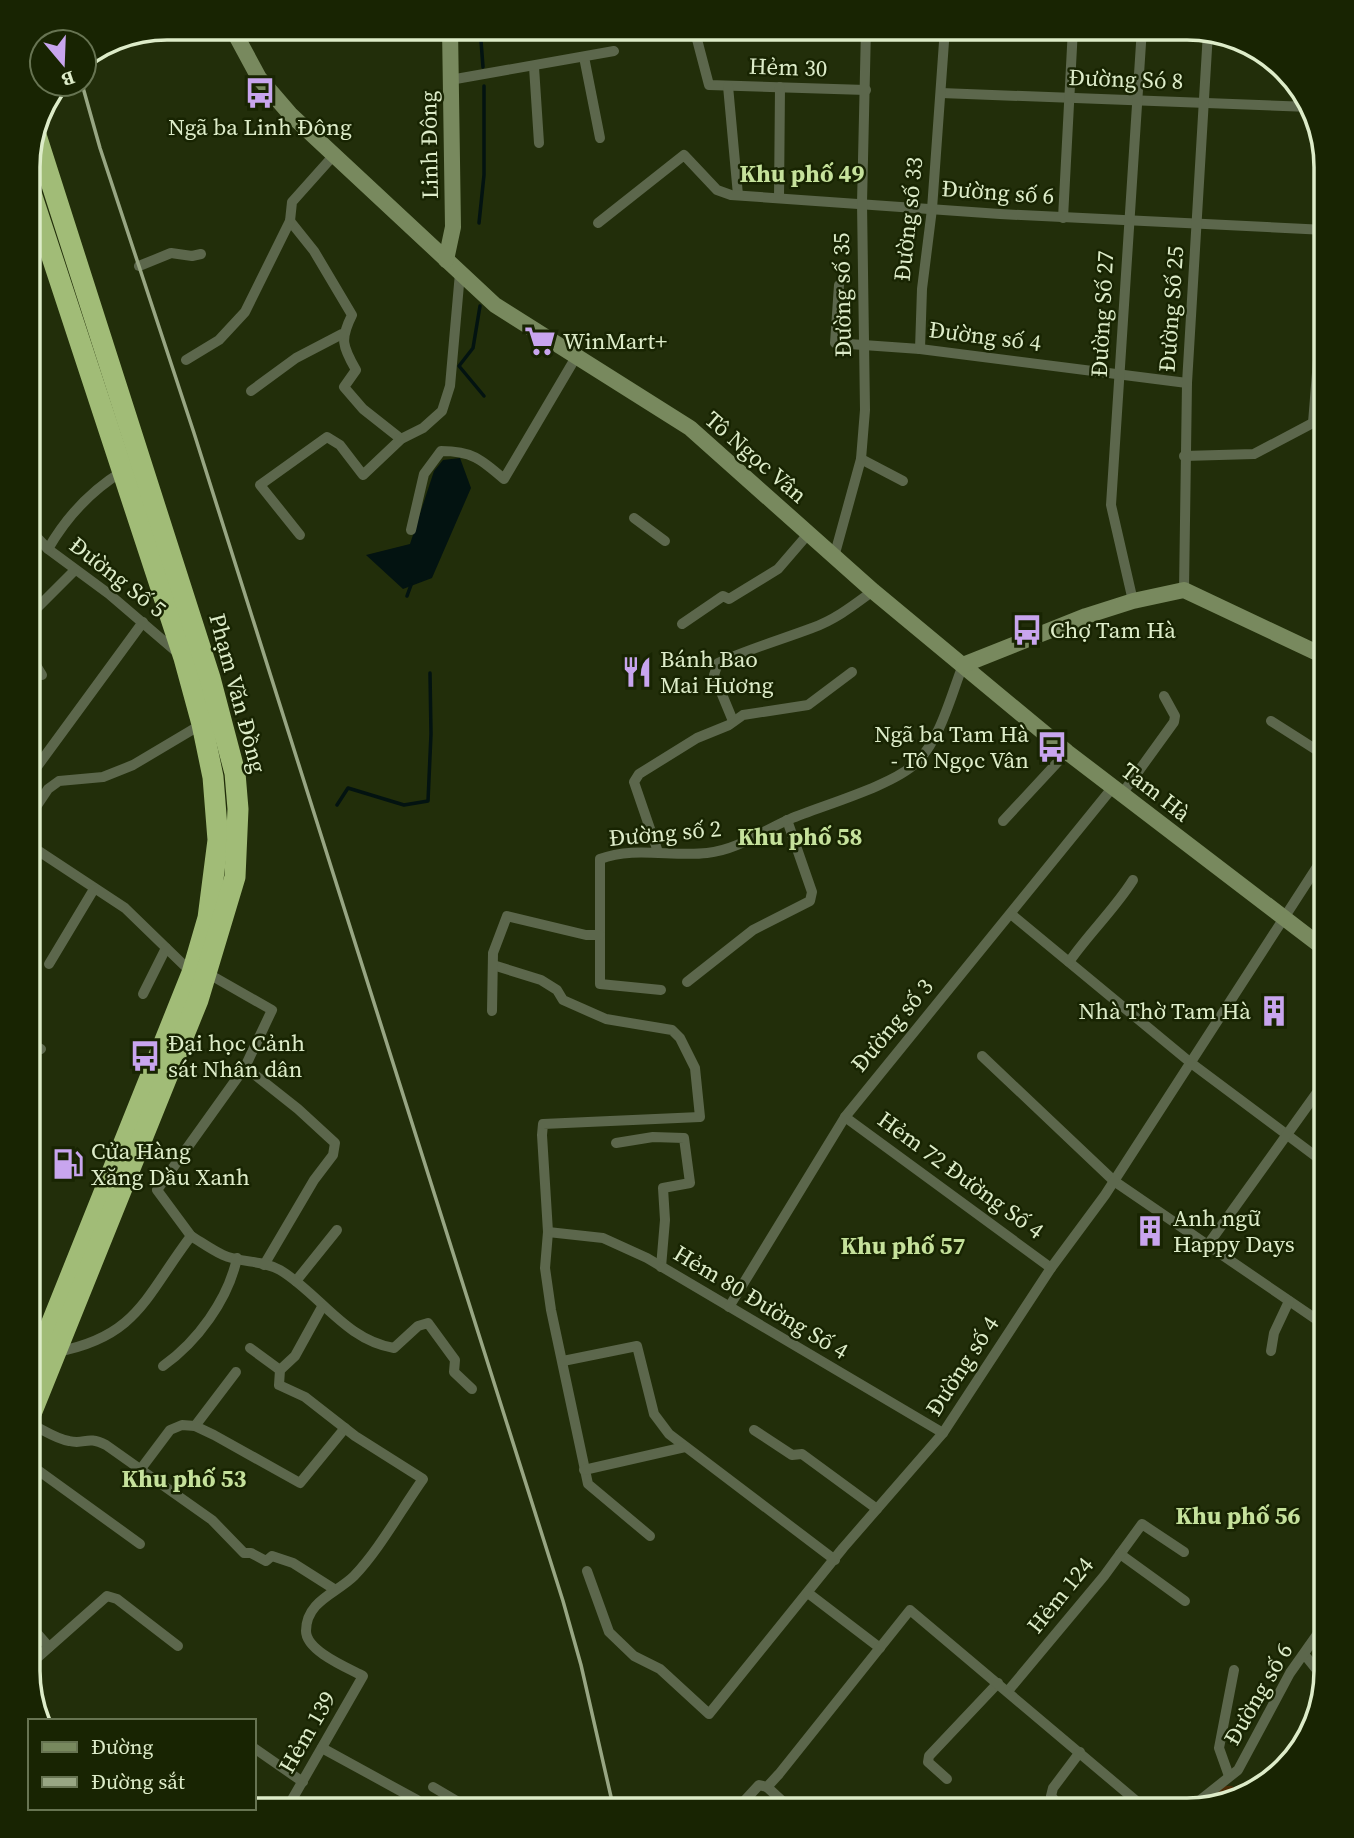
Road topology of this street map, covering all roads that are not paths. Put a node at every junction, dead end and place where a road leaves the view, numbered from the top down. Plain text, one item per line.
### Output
1 (239, 41) edge
2 (450, 41) edge
3 (697, 41) edge
4 (866, 41) edge
5 (944, 41) edge
6 (1072, 41) edge
7 (1141, 41) edge
8 (1207, 42) edge
9 (614, 51) dead end
10 (584, 57) junction
11 (534, 67) junction
12 (450, 80) junction
13 (728, 86) junction
14 (780, 87) junction
15 (866, 90) junction
16 (941, 93) junction
17 (1070, 98) junction
18 (1136, 100) junction
19 (1203, 103) junction
20 (1298, 107) edge
21 (600, 138) dead end
22 (539, 142) dead end
23 (41, 151) edge
24 (334, 155) junction
25 (738, 195) junction
26 (779, 198) junction
27 (862, 203) junction
28 (932, 209) junction
29 (1063, 218) junction
30 (290, 221) junction
31 (1129, 222) junction
32 (598, 223) dead end
33 (1197, 226) junction
34 (1314, 230) edge
35 (41, 245) edge
36 (201, 254) dead end
37 (446, 260) junction
38 (139, 266) dead end
39 (460, 273) junction
40 (839, 285) dead end
41 (342, 334) junction
42 (864, 347) junction
43 (920, 349) junction
44 (576, 357) junction
45 (186, 360) dead end
46 (1120, 374) junction
47 (1187, 383) junction
48 (251, 391) dead end
49 (1314, 410) edge
50 (1313, 423) joint
51 (401, 439) junction
52 (1184, 456) junction
53 (861, 459) junction
54 (123, 471) junction
55 (903, 481) dead end
56 (634, 518) dead end
57 (411, 530) dead end
58 (809, 533) junction
59 (300, 535) dead end
60 (41, 541) edge
61 (665, 541) dead end
62 (48, 549) junction
63 (834, 557) junction
64 (75, 570) junction
65 (1184, 590) junction
66 (873, 592) junction
67 (1133, 601) junction
68 (41, 604) edge
69 (143, 622) junction
70 (682, 624) dead end
71 (1314, 651) edge
72 (184, 658) junction
73 (963, 665) junction
74 (852, 672) dead end
75 (1164, 696) dead end
76 (733, 721) junction
77 (1270, 721) dead end
78 (202, 724) junction
79 (1314, 748) edge
80 (1067, 752) junction
81 (41, 754) edge
82 (1118, 791) junction
83 (41, 800) edge
84 (788, 820) junction
85 (1003, 821) dead end
86 (658, 852) junction
87 (41, 853) edge
88 (1314, 872) edge
89 (1133, 880) dead end
90 (94, 889) junction
91 (1012, 915) junction
92 (1284, 919) junction
93 (600, 935) junction
94 (1314, 941) edge
95 (166, 948) junction
96 (1069, 962) junction
97 (49, 964) dead end
98 (493, 965) junction
99 (200, 973) junction
100 (687, 982) dead end
101 (661, 990) dead end
102 (143, 994) dead end
103 (492, 1011) dead end
104 (982, 1056) dead end
105 (1191, 1063) junction
106 (245, 1067) junction
107 (1314, 1098) edge
108 (845, 1117) junction
109 (1286, 1134) junction
110 (616, 1143) dead end
111 (1314, 1155) edge
112 (1114, 1181) junction
113 (337, 1230) dead end
114 (548, 1233) junction
115 (191, 1236) junction
116 (1207, 1246) junction
117 (237, 1258) junction
118 (264, 1265) junction
119 (661, 1267) junction
120 (1051, 1268) junction
121 (296, 1281) junction
122 (1289, 1301) junction
123 (322, 1307) junction
124 (729, 1307) junction
125 (1314, 1318) edge
126 (250, 1348) dead end
127 (1271, 1351) dead end
128 (56, 1352) junction
129 (40, 1353) edge
130 (563, 1361) junction
131 (163, 1366) dead end
132 (280, 1370) junction
133 (236, 1372) dead end
134 (472, 1389) dead end
135 (40, 1392) edge
136 (195, 1426) junction
137 (40, 1428) edge
138 (345, 1428) junction
139 (754, 1430) dead end
140 (943, 1433) junction
141 (685, 1447) junction
142 (584, 1470) junction
143 (140, 1471) junction
144 (40, 1472) edge
145 (877, 1509) junction
146 (650, 1536) dead end
147 (140, 1544) dead end
148 (1184, 1552) dead end
149 (1120, 1554) junction
150 (835, 1560) junction
151 (587, 1571) dead end
152 (334, 1589) junction
153 (808, 1593) junction
154 (1185, 1601) dead end
155 (40, 1637) edge
156 (1314, 1639) edge
157 (178, 1646) dead end
158 (49, 1647) junction
159 (880, 1648) junction
160 (1304, 1654) junction
161 (40, 1655) edge
162 (1314, 1666) edge
163 (1234, 1670) dead end
164 (998, 1683) junction
165 (1008, 1691) junction
166 (322, 1748) junction
167 (256, 1749) edge
168 (1080, 1752) junction
169 (1229, 1776) junction
170 (947, 1779) dead end
171 (303, 1782) junction
172 (433, 1787) dead end
173 (767, 1787) junction
174 (1205, 1797) edge
175 (293, 1798) edge
176 (413, 1798) edge
177 (452, 1798) edge
178 (747, 1798) edge
179 (779, 1798) edge
180 (1053, 1798) edge
181 (1133, 1798) edge

1 - 24 main road, Tô Ngọc Vân
2 - 12 main road, Linh Đông
3 - 13 street, Hẻm 30
4 - 15 street, Đường số 35
5 - 16 street
6 - 17 street
7 - 18 street, Đường Số 27
8 - 19 street, Đường Số 25
9 - 10 street
10 - 11 street
10 - 21 street
11 - 12 street
11 - 22 street
12 - 37 main road, Linh Đông
13 - 14 street, Hẻm 30
13 - 25 street
14 - 15 street, Hẻm 30
14 - 26 street
15 - 27 street, Đường số 35
16 - 17 street, Đường Só 8
16 - 28 street, Đường số 33
17 - 18 street, Đường Só 8
17 - 29 street
18 - 19 street, Đường Só 8
18 - 31 street, Đường Số 27
19 - 20 street, Đường Só 8
19 - 33 street, Đường Số 25
23 - 99 highway, Phạm Văn Đồng
24 - 30 street
24 - 37 main road, Tô Ngọc Vân
25 - 26 street, Đường số 6
25 - 32 street, Đường số 6
26 - 27 street, Đường số 6
27 - 28 street, Đường số 6
27 - 42 street, Đường số 35
28 - 29 street, Đường số 6
28 - 43 street, Đường số 33
29 - 31 street, Đường số 6
30 - 41 street
30 - 45 street
31 - 33 street, Đường số 6
31 - 46 street, Đường Số 27
33 - 34 street, Đường số 6
33 - 47 street, Đường Số 25
35 - 54 highway, Phạm Văn Đồng
36 - 38 street
37 - 39 main road, Tô Ngọc Vân
39 - 44 main road, Tô Ngọc Vân
39 - 51 street
40 - 42 street, Đường số 4
41 - 48 street
41 - 51 street
42 - 43 street, Đường số 4
42 - 53 street, Đường số 35
43 - 46 street, Đường số 4
44 - 57 street
44 - 58 main road, Tô Ngọc Vân
46 - 47 street, Đường số 4
46 - 67 street, Đường Số 27
47 - 52 street, Đường Số 25
49 - 50 street
50 - 52 street
51 - 59 street
52 - 65 street, Đường Số 25
53 - 55 street
53 - 63 street, Đường số 35
54 - 62 street
54 - 72 highway, Phạm Văn Đồng
56 - 61 street
58 - 63 main road, Tô Ngọc Vân
58 - 70 street
60 - 62 street, Đường Số 5
62 - 64 street, Đường Số 5
63 - 66 main road, Tô Ngọc Vân
64 - 68 street
64 - 69 street, Đường Số 5
65 - 67 main road
65 - 71 main road
66 - 73 main road, Tô Ngọc Vân
66 - 76 street
67 - 73 main road
69 - 72 street, Đường Số 5
69 - 81 street
72 - 78 highway, Phạm Văn Đồng
73 - 80 main road, Tam Hà
73 - 84 street, Đường số 2
74 - 76 street
75 - 82 street, Đường số 3
76 - 86 street
77 - 79 street
78 - 83 street
78 - 99 highway, Phạm Văn Đồng
80 - 82 main road, Tam Hà
80 - 85 street
82 - 91 street, Đường số 3
82 - 92 main road, Tam Hà
84 - 86 street, Đường số 2
84 - 100 street
86 - 93 street, Đường số 2
87 - 90 street
88 - 92 street, Đường số 4
89 - 96 street
90 - 95 street
90 - 97 street
91 - 96 street
91 - 108 street, Đường số 3
92 - 94 main road, Tam Hà
92 - 105 street, Đường số 4
93 - 98 street
93 - 101 street
95 - 99 street
95 - 102 street
96 - 105 street
98 - 103 street
98 - 114 street
99 - 106 street
99 - 128 highway, Phạm Văn Đồng
99 - 129 highway, Phạm Văn Đồng
104 - 112 street
105 - 109 street
105 - 112 street, Đường số 4
106 - 115 street
106 - 118 street
107 - 109 street
108 - 120 street, Hẻm 72 Đường Số 4
108 - 124 street, Đường số 3
109 - 111 street
109 - 116 street
110 - 119 street
112 - 116 street
112 - 120 street, Đường số 4
113 - 121 street
114 - 119 street, Hẻm 80 Đường Số 4
114 - 130 street
115 - 117 street
115 - 128 street
116 - 122 street
117 - 118 street
117 - 131 street
118 - 121 street
119 - 124 street, Hẻm 80 Đường Số 4
120 - 140 street, Đường số 4
121 - 123 street
122 - 125 street
122 - 127 street
123 - 132 street
123 - 134 street
124 - 140 street, Hẻm 80 Đường Số 4
126 - 132 street
128 - 135 highway, Phạm Văn Đồng
130 - 141 street
130 - 142 street
132 - 138 street
133 - 136 street
136 - 138 street
136 - 143 street
137 - 143 street
138 - 152 street
139 - 145 street
140 - 145 street, Đường số 4
141 - 142 street
141 - 150 street
142 - 146 street
143 - 152 street
144 - 147 street
145 - 150 street, Đường số 4
148 - 149 street, Hẻm 124
149 - 154 street
149 - 165 street, Hẻm 124
150 - 153 street, Đường số 4
151 - 153 street, Đường số 4
152 - 166 street, Hẻm 139
153 - 159 street
155 - 158 street
156 - 160 street, Đường số 6
157 - 158 street
158 - 161 street
159 - 164 street
159 - 173 street
160 - 162 street
160 - 169 street, Đường số 6
163 - 169 street
164 - 165 street
164 - 170 street
165 - 168 street
166 - 171 street, Hẻm 139
166 - 176 street
167 - 171 street
168 - 180 street
168 - 181 street
169 - 174 street, Đường số 6
171 - 175 street, Hẻm 139
172 - 177 street
173 - 178 street
173 - 179 street

